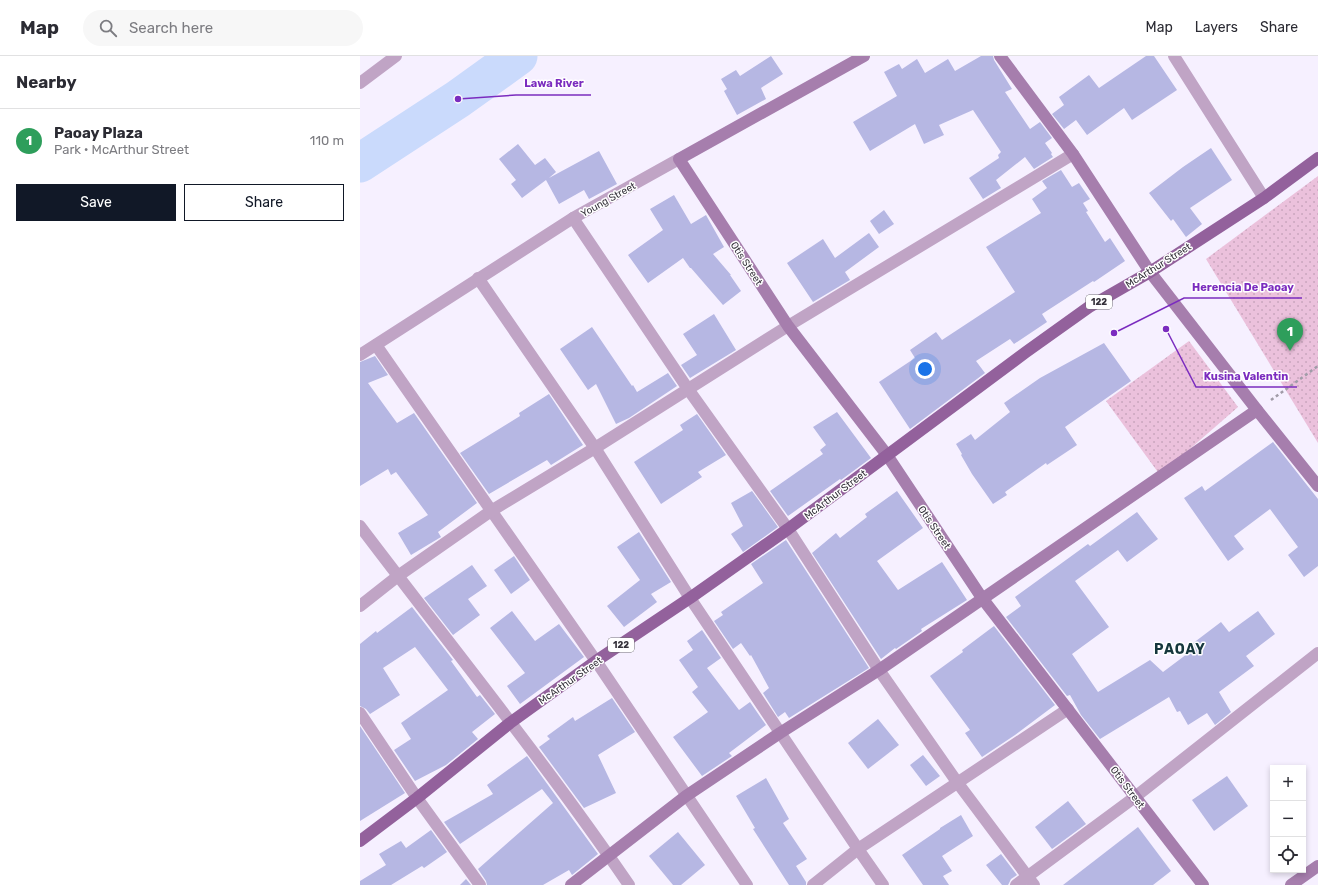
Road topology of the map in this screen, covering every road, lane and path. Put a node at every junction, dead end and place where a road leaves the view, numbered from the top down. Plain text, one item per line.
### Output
1 (396, 56) edge
2 (864, 56) edge
3 (1000, 56) edge
4 (1174, 56) edge
5 (360, 83) edge
6 (1073, 154) junction
7 (1318, 158) edge
8 (679, 159) junction
9 (1264, 198) junction
10 (573, 218) junction
11 (1150, 272) junction
12 (478, 278) junction
13 (788, 326) junction
14 (376, 345) junction
15 (360, 355) edge
16 (1318, 366) edge
17 (688, 389) junction
18 (1257, 410) junction
19 (595, 448) junction
20 (887, 455) junction
21 (1318, 486) edge
22 (491, 511) junction
23 (360, 526) edge
24 (788, 528) junction
25 (398, 576) junction
26 (690, 598) junction
27 (982, 598) junction
28 (360, 606) edge
29 (1318, 653) edge
30 (596, 661) junction
31 (879, 670) junction
32 (1068, 709) junction
33 (360, 713) edge
34 (510, 723) junction
35 (780, 733) junction
36 (957, 782) junction
37 (686, 796) junction
38 (1135, 797) junction
39 (417, 798) junction
40 (360, 842) edge
41 (858, 849) junction
42 (609, 855) junction
43 (1318, 866) edge
44 (1031, 881) edge
45 (480, 885) edge
46 (572, 885) edge
47 (630, 885) edge
48 (747, 885) edge
49 (813, 885) edge
50 (883, 885) edge
51 (1016, 885) edge
52 (1203, 885) edge
53 (1291, 885) edge

1 - 5 street
2 - 8 street, Young Street
3 - 6 street
4 - 9 street
6 - 11 street
6 - 13 street
7 - 9 main road, McArthur Street / 122
8 - 10 street, Young Street
8 - 13 street, Otis Street
9 - 11 main road, McArthur Street / 122
10 - 12 street, Young Street
10 - 17 street
11 - 18 street
11 - 20 main road, McArthur Street / 122
12 - 14 street, Young Street
12 - 19 street
13 - 17 street
13 - 20 street, Otis Street
14 - 15 street, Young Street
14 - 22 street
16 - 18 path
17 - 19 street
17 - 24 street
18 - 21 street
18 - 27 street
19 - 22 street
19 - 26 street
20 - 24 main road, McArthur Street / 122
20 - 27 street, Otis Street
22 - 25 street
22 - 30 street
23 - 25 street
24 - 26 main road, McArthur Street / 122
24 - 31 street
25 - 28 street
25 - 34 street
26 - 30 main road, McArthur Street / 122
26 - 35 street
27 - 31 street
27 - 32 street, Otis Street
29 - 38 street
30 - 34 main road, McArthur Street / 122
30 - 37 street
31 - 35 street
31 - 36 street
32 - 36 street
32 - 38 street, Otis Street
33 - 39 street
34 - 39 main road, McArthur Street / 122
34 - 42 street
35 - 37 street
35 - 41 street
36 - 41 street
36 - 44 street
37 - 42 street
37 - 48 street
38 - 44 street
38 - 52 street, Otis Street
39 - 40 main road, McArthur Street / 122
39 - 45 street
41 - 49 street
41 - 50 street
42 - 46 street
42 - 47 street
43 - 53 street
44 - 51 street

